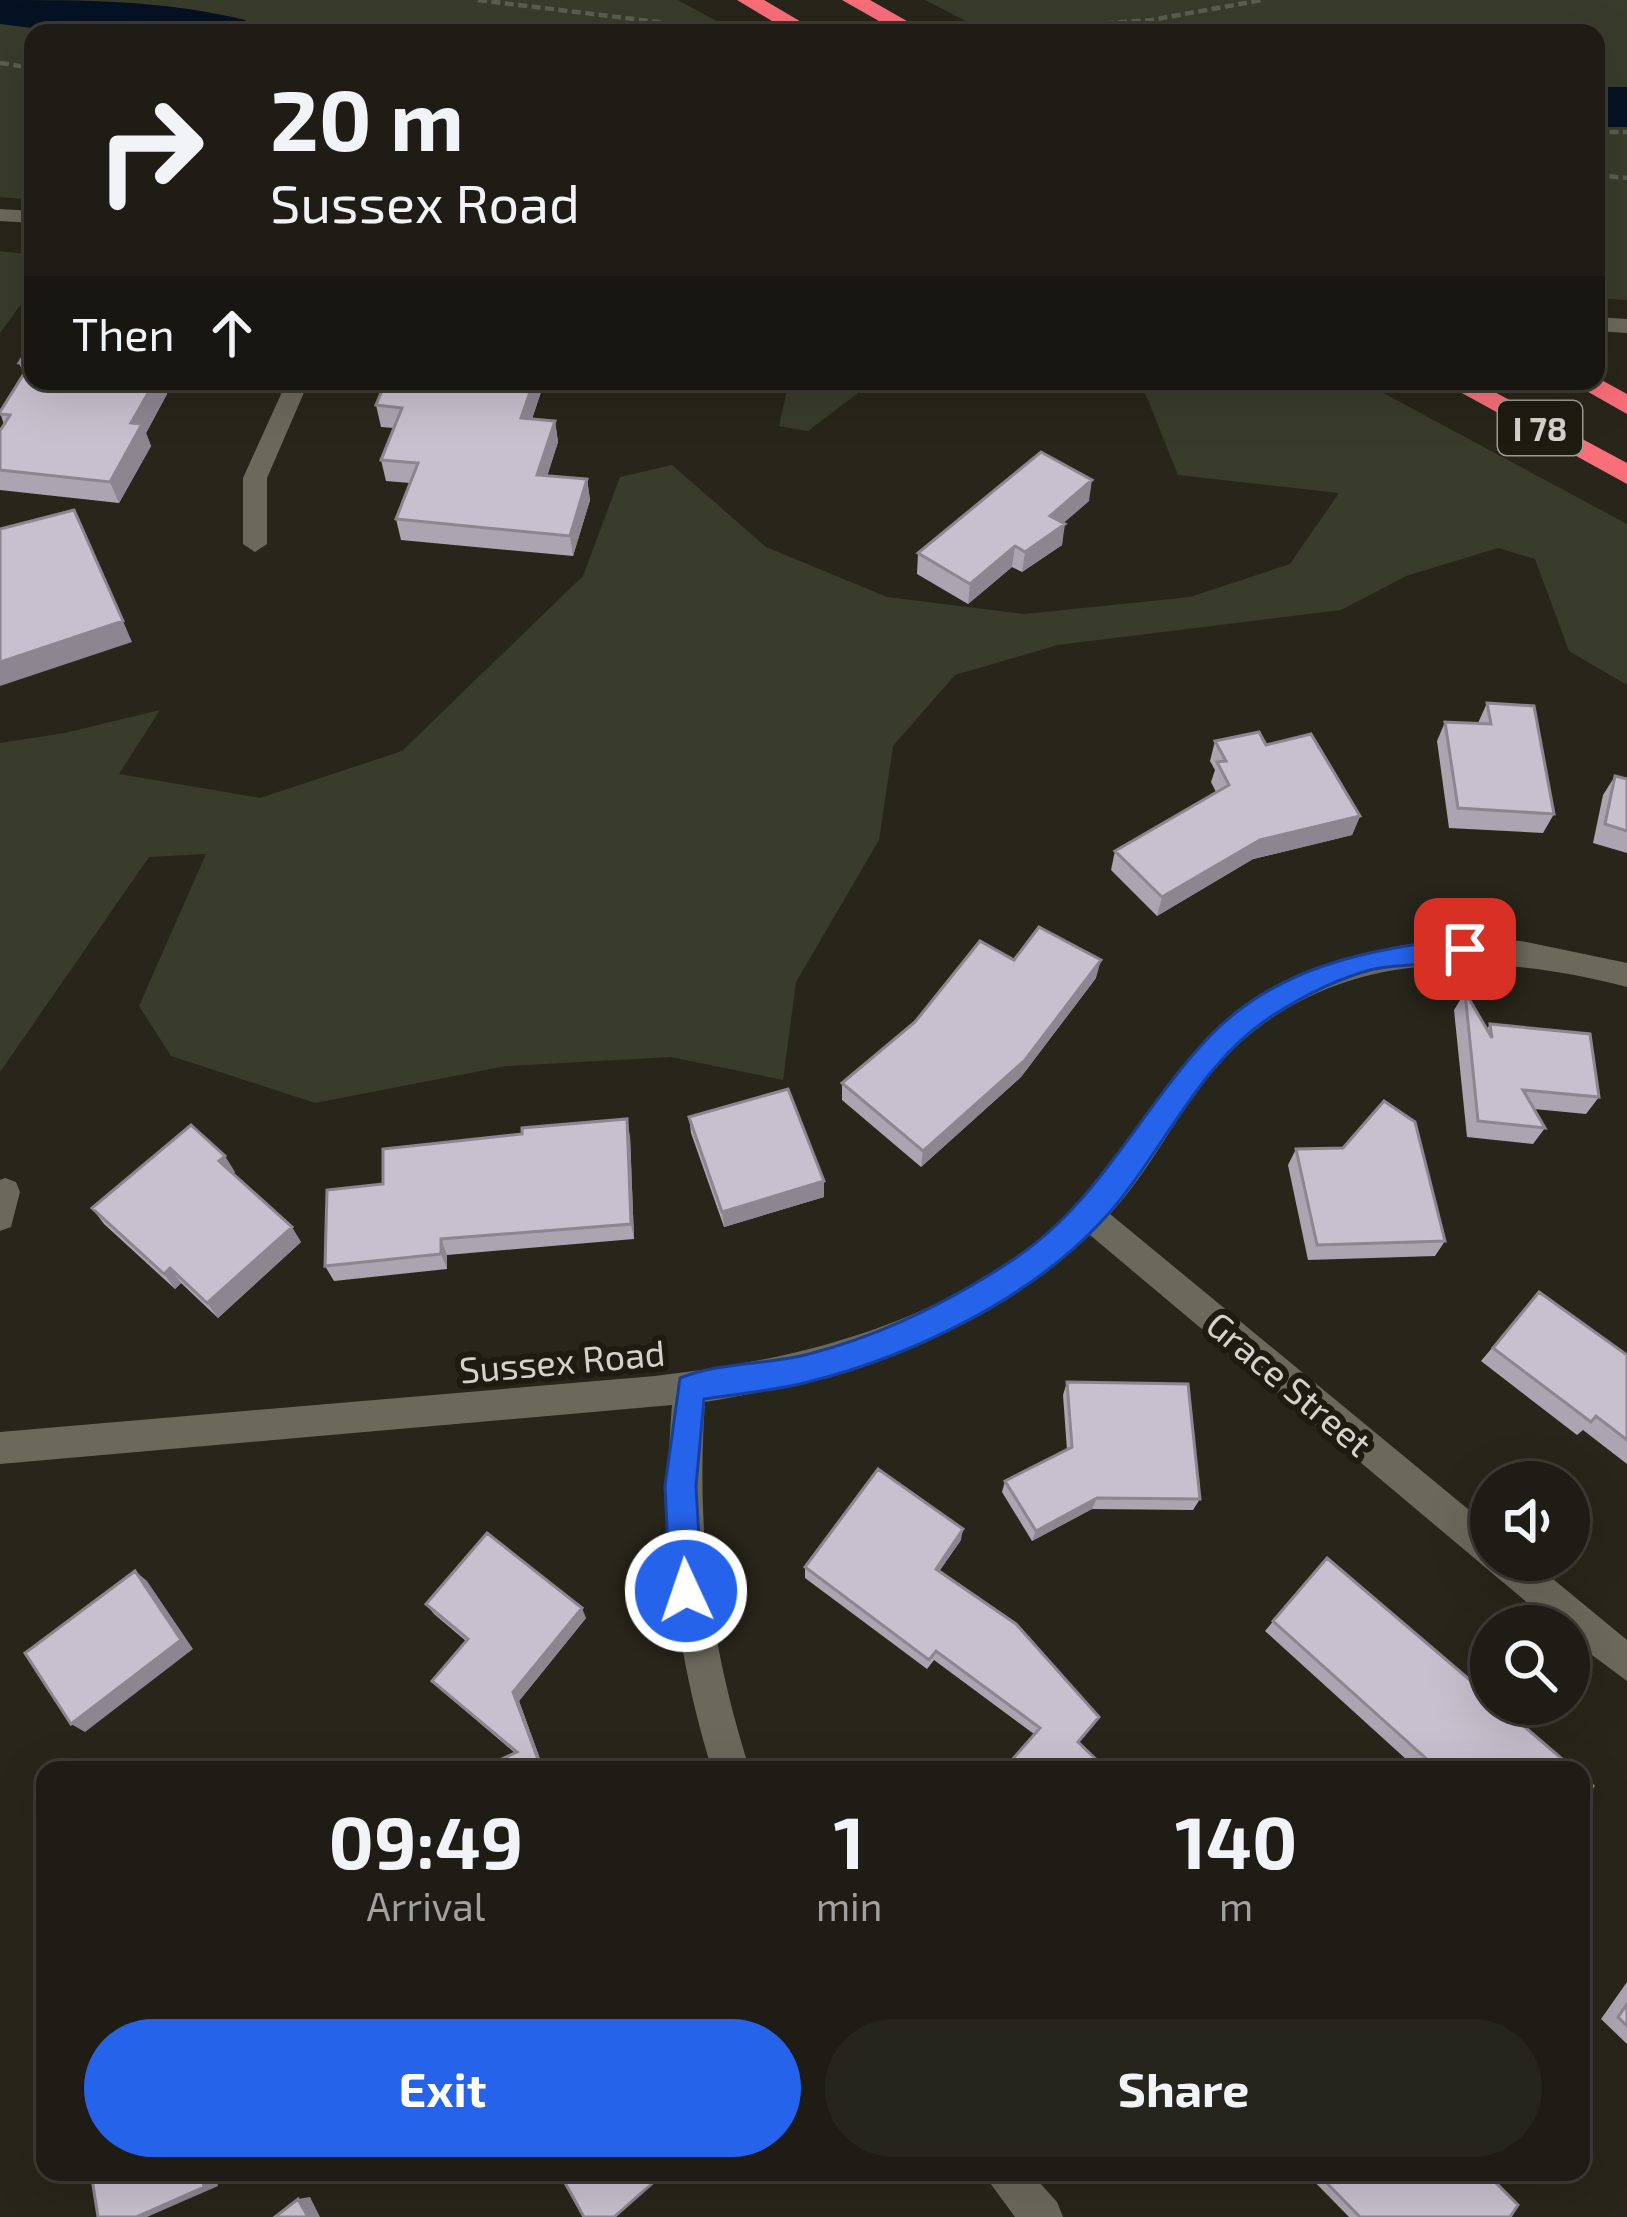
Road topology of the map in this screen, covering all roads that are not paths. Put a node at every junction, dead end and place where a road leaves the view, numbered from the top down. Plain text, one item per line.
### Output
1 (748, 0) edge
2 (854, 0) edge
3 (792, 24) edge
4 (900, 24) edge
5 (294, 390) edge
6 (1470, 390) edge
7 (1599, 390) edge
8 (1627, 405) edge
9 (1627, 475) edge
10 (254, 544) dead end
11 (1627, 975) edge
12 (1089, 1215) junction
13 (690, 1388) junction
14 (0, 1448) edge
15 (1470, 1532) edge
16 (1528, 1581) edge
17 (1627, 1664) edge
18 (728, 1761) edge
19 (1011, 2181) edge
20 (1042, 2217) edge

1 - 3 highway
2 - 4 highway
5 - 10 street
6 - 9 highway, I 78
7 - 8 highway, I 78
11 - 12 street, Sussex Road
12 - 13 street, Sussex Road
12 - 15 street, Grace Street
13 - 14 street, Sussex Road
13 - 18 street
16 - 17 street
19 - 20 street

